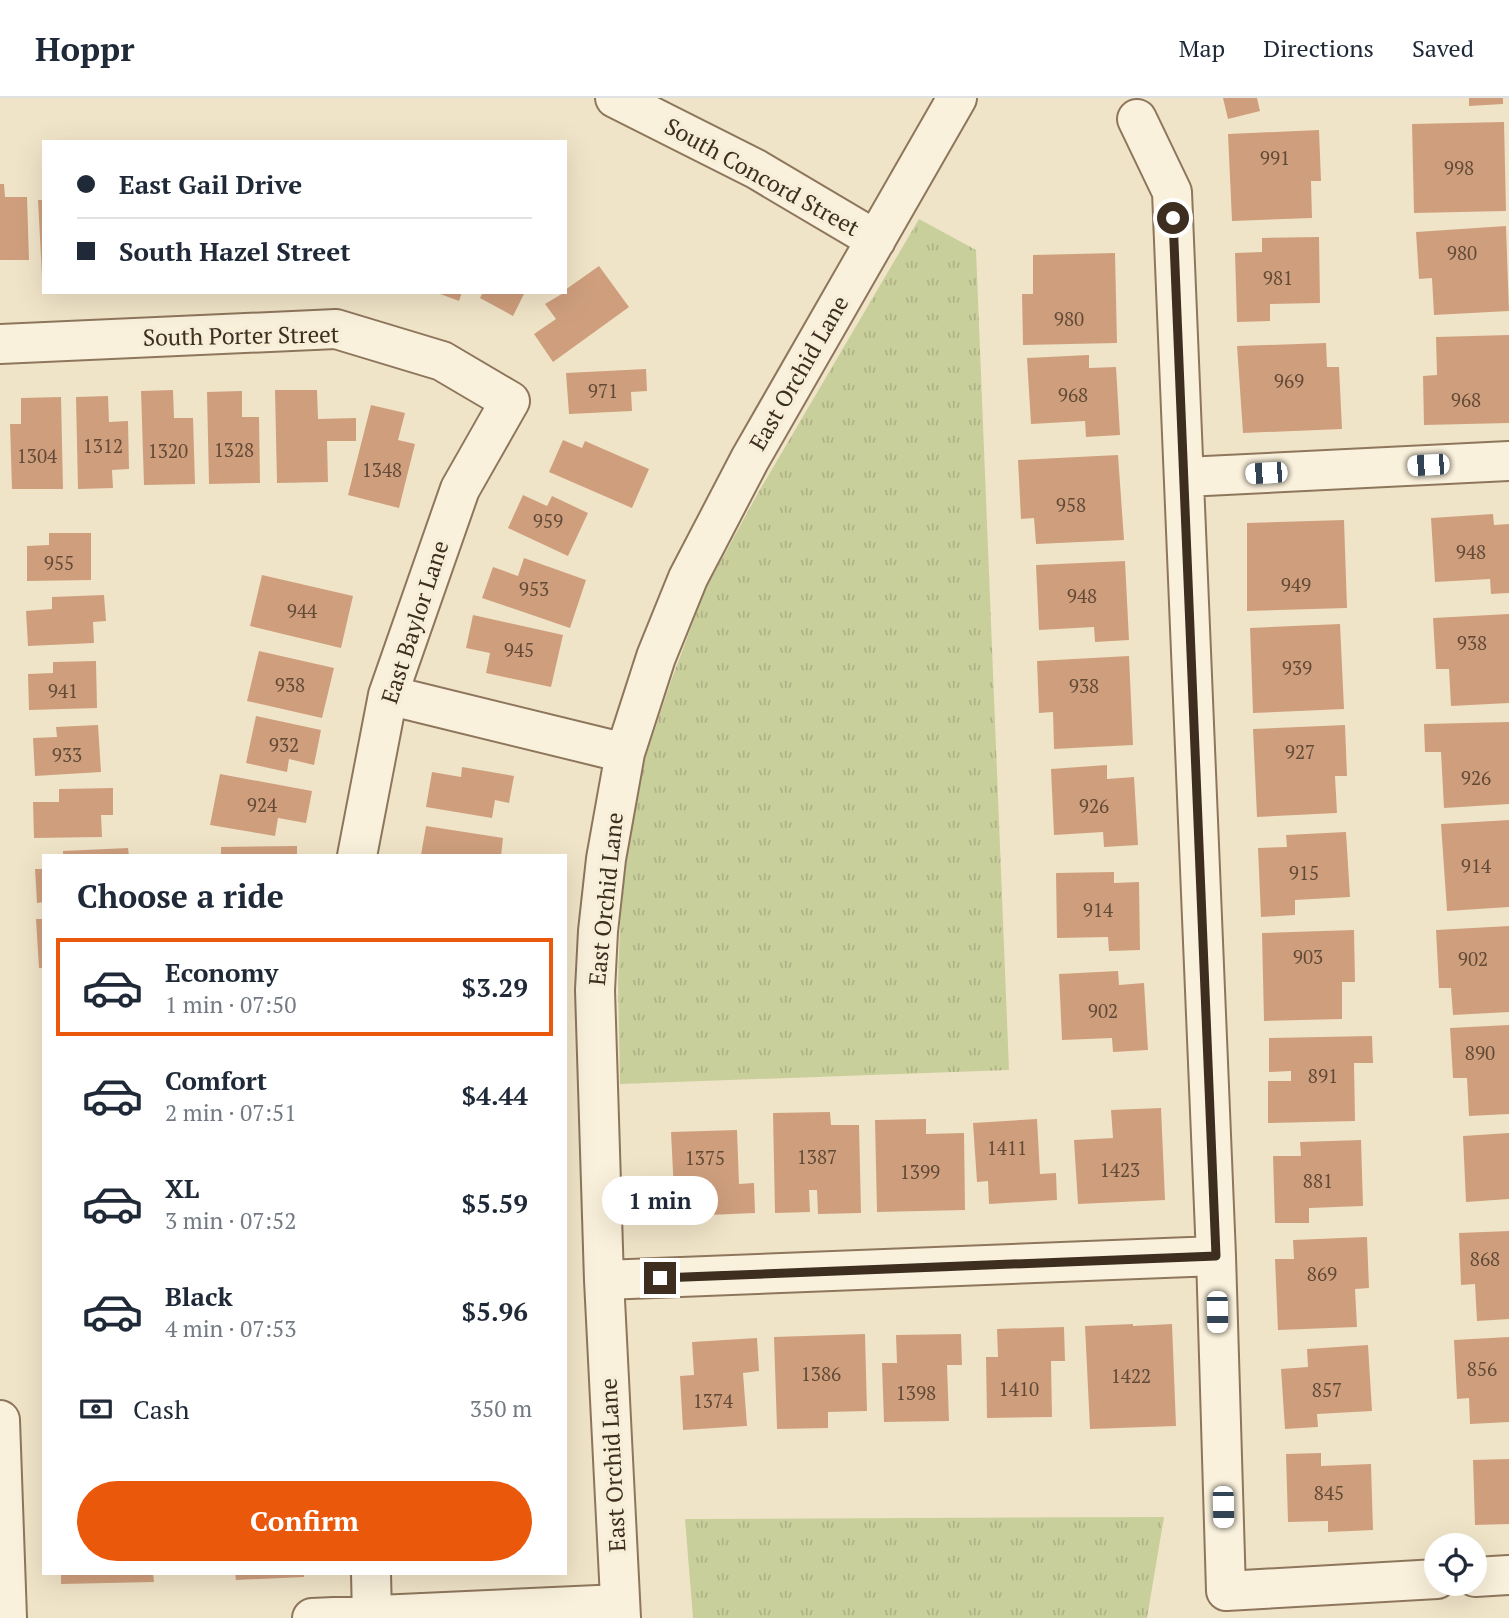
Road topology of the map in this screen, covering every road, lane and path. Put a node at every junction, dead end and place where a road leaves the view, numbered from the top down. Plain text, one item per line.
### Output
1 (615, 98) edge
2 (957, 98) edge
3 (1138, 119) dead end
4 (876, 240) junction
5 (0, 344) edge
6 (510, 401) joint
7 (1509, 461) edge
8 (1185, 477) junction
9 (388, 695) junction
10 (625, 753) junction
11 (357, 854) edge
12 (1216, 1256) junction
13 (604, 1280) junction
14 (0, 1420) edge
15 (371, 1575) edge
16 (1509, 1575) edge
17 (1487, 1576) edge
18 (1424, 1580) edge
19 (620, 1611) edge
20 (373, 1616) junction
21 (7, 1618) edge
22 (312, 1618) edge

1 - 4 street, South Concord Street
2 - 4 street, South Concord Street
3 - 8 street
4 - 10 street, East Orchid Lane
5 - 6 street, South Porter Street
6 - 9 street, East Baylor Lane
7 - 8 street
8 - 12 street
9 - 10 street
9 - 11 street, East Baylor Lane
10 - 13 street, East Orchid Lane
12 - 13 street
12 - 18 street
13 - 19 street, East Orchid Lane
14 - 21 street
15 - 20 street
16 - 17 street
19 - 20 street
20 - 22 street

